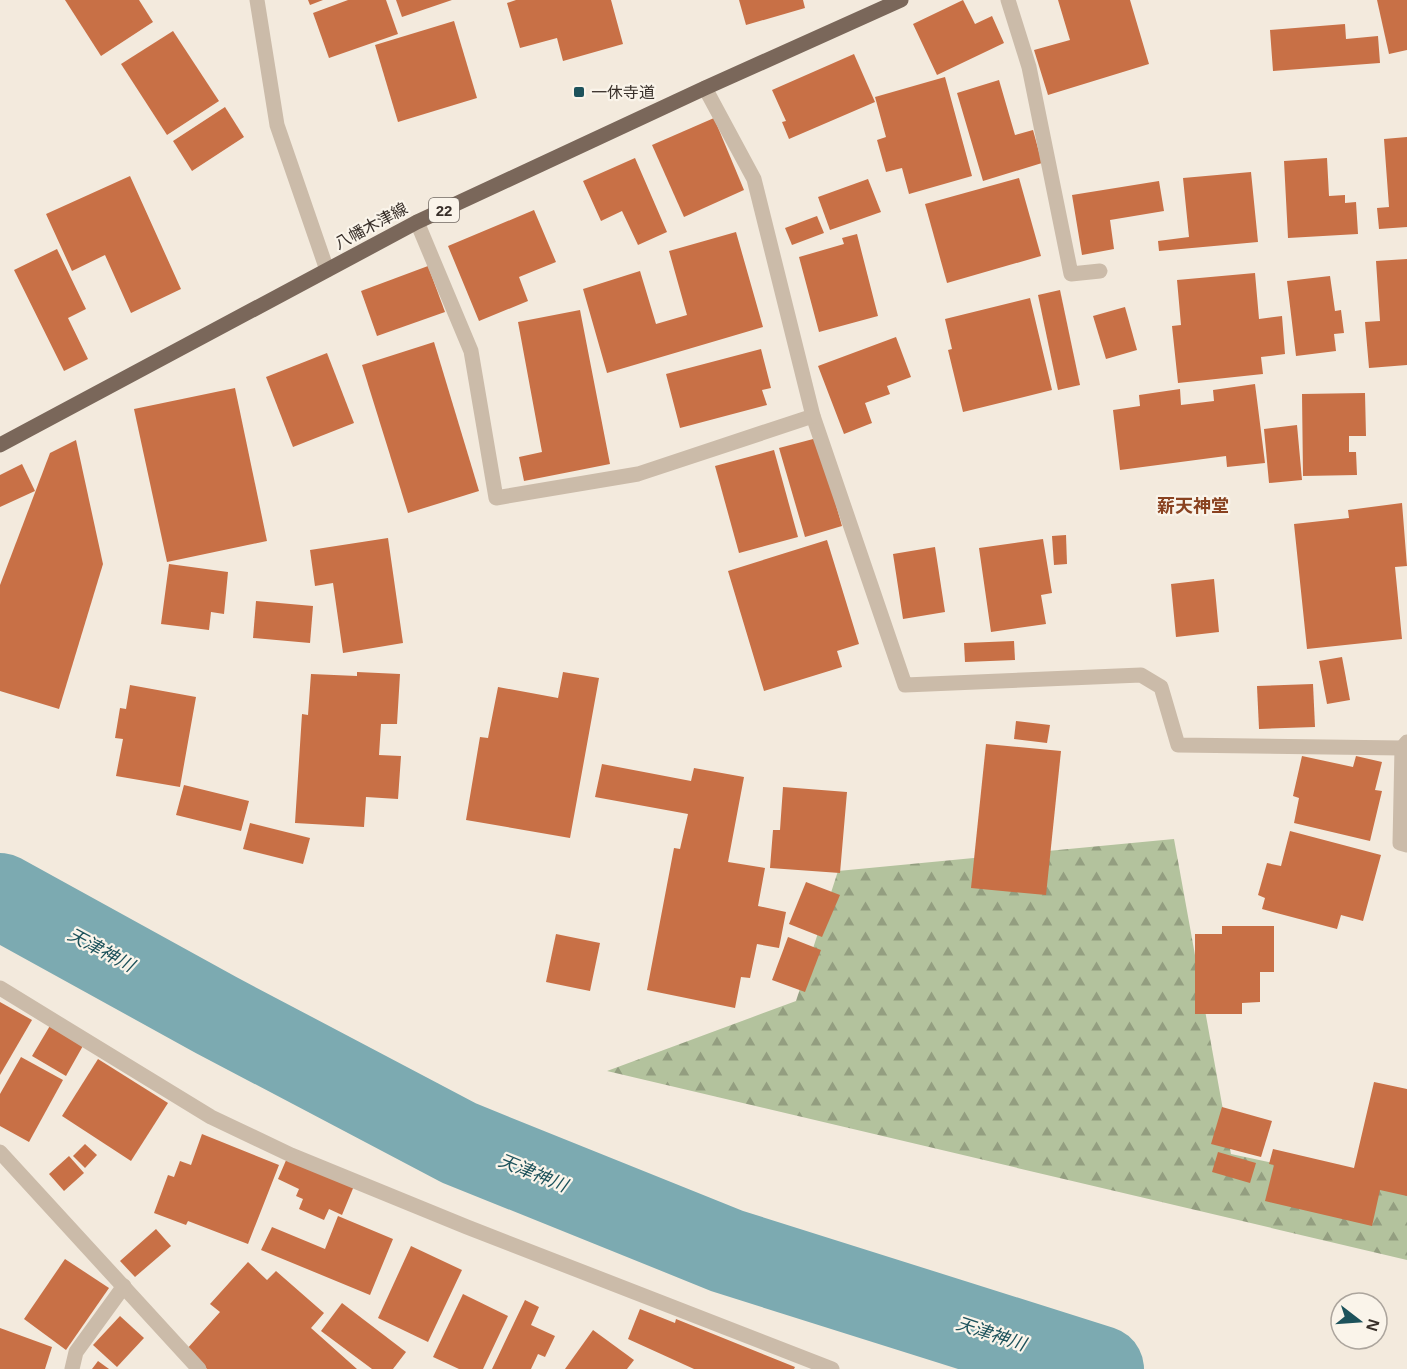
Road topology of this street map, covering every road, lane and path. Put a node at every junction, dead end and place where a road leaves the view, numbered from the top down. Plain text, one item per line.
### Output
1 (257, 0) edge
2 (901, 0) edge
3 (1008, 0) edge
4 (705, 88) junction
5 (417, 222) junction
6 (327, 270) junction
7 (1100, 271) dead end
8 (813, 416) junction
9 (0, 445) edge
10 (1404, 745) edge
11 (1407, 845) edge
12 (0, 988) edge
13 (0, 1152) edge
14 (124, 1286) junction
15 (72, 1369) edge
16 (199, 1369) edge
17 (832, 1369) edge

1 - 6 street
2 - 4 main road, 八幡木津線 / 22
3 - 7 street
4 - 5 main road, 八幡木津線 / 22
4 - 8 street
5 - 6 main road, 八幡木津線 / 22
5 - 8 street
6 - 9 main road, 八幡木津線 / 22
8 - 10 street
10 - 11 street
12 - 17 street
13 - 14 street
14 - 15 street
14 - 16 street

